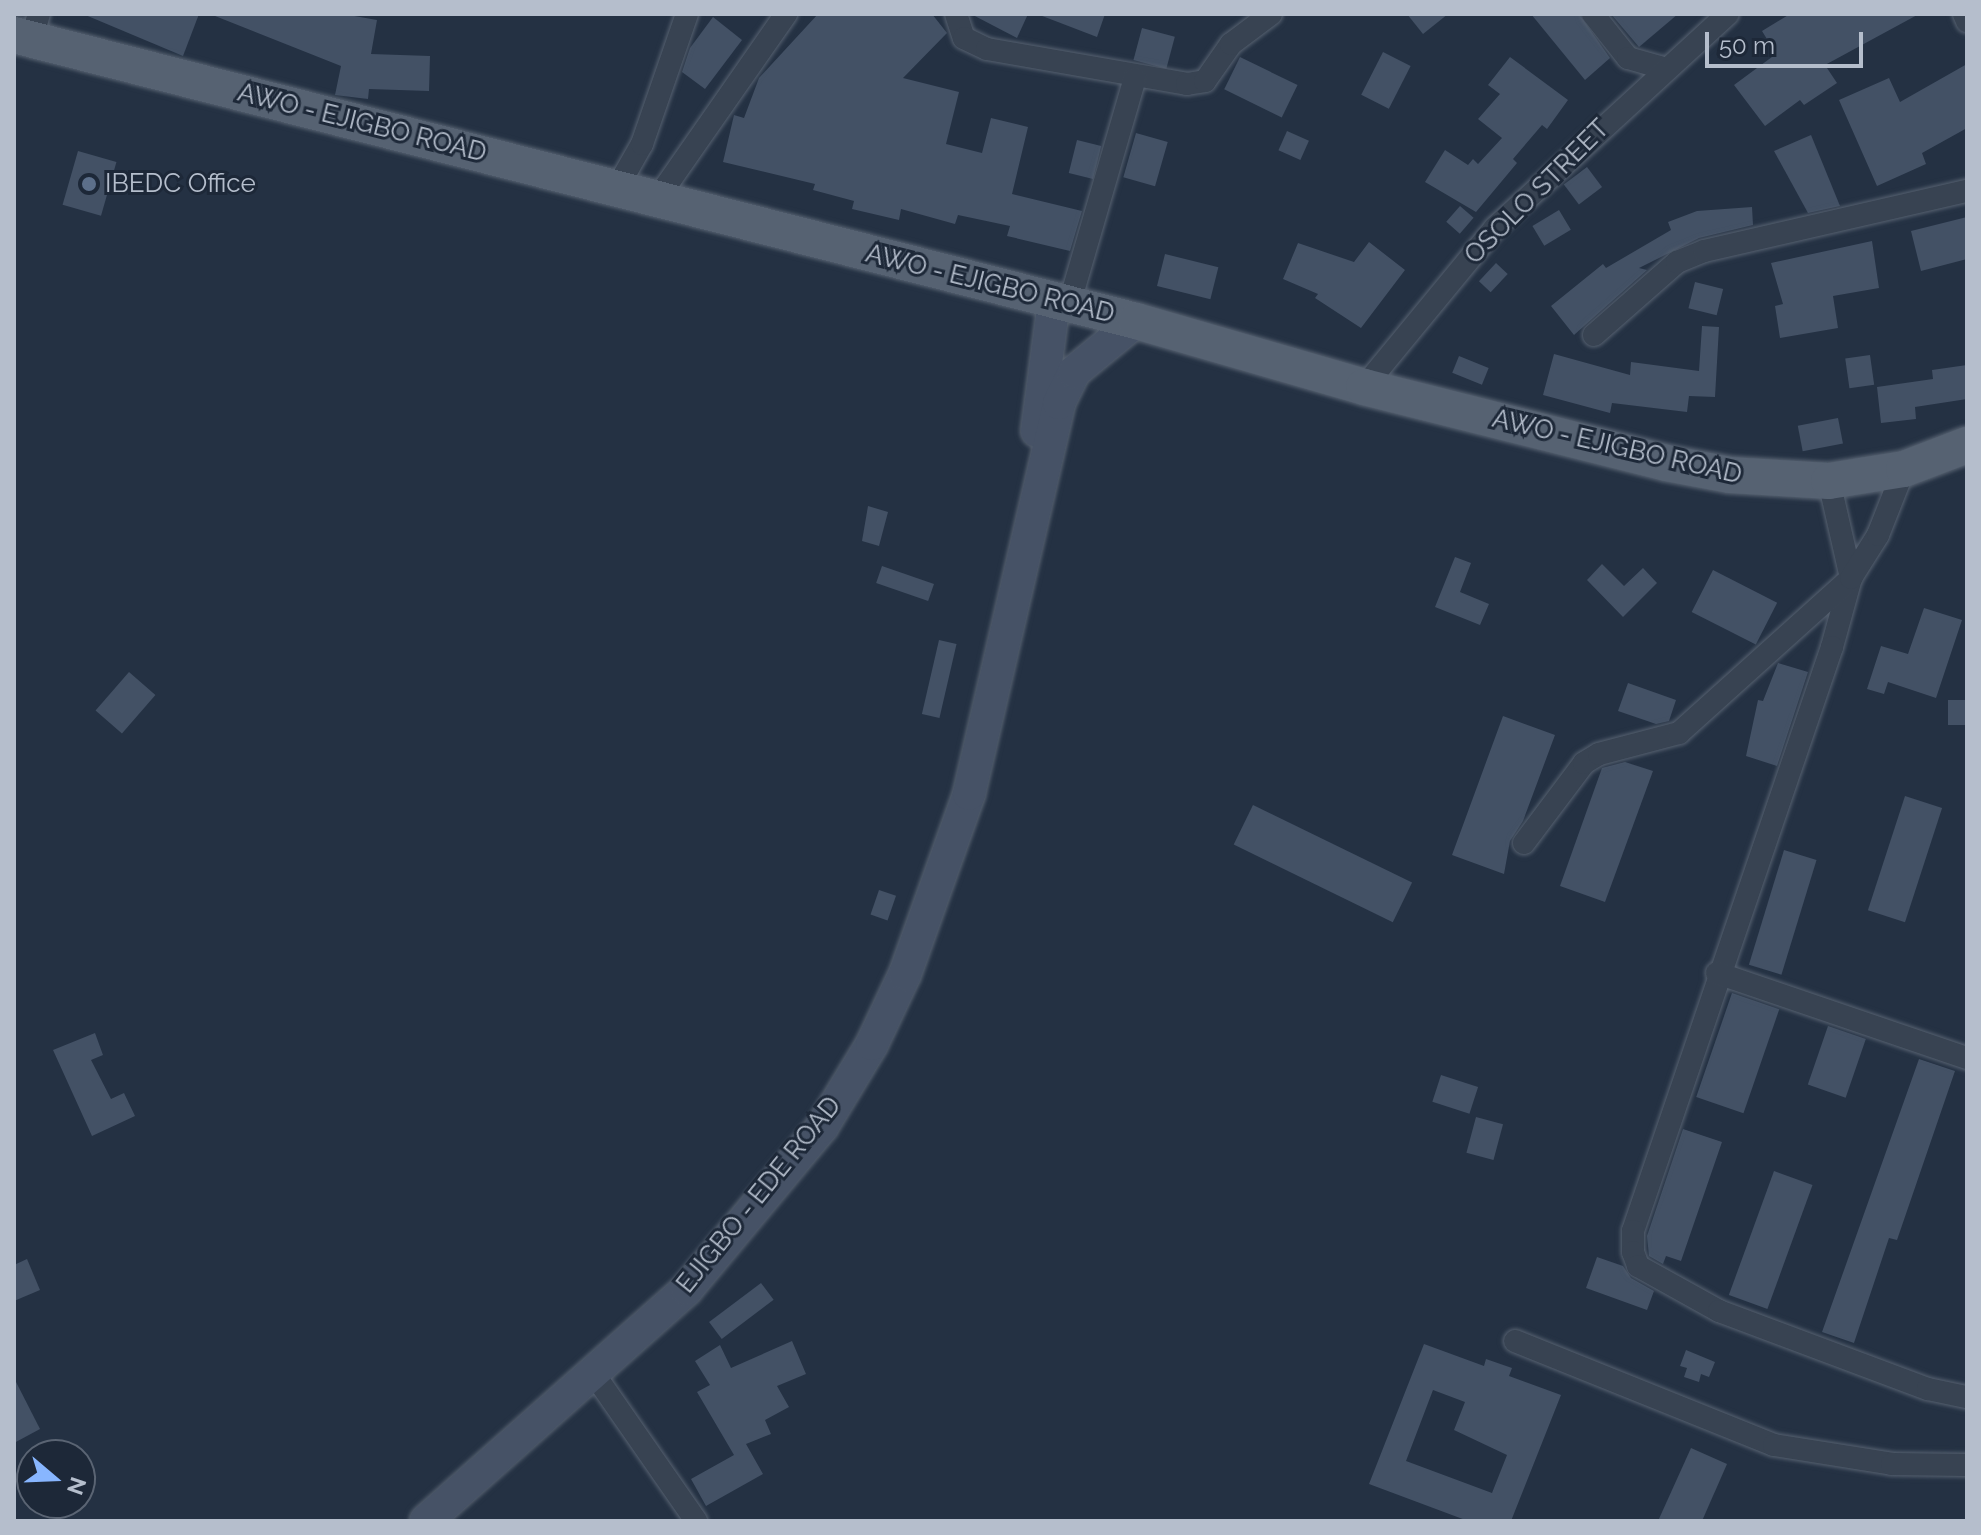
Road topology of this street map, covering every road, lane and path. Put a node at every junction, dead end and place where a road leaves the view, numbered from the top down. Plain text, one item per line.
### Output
1 (687, 14) edge
2 (786, 14) edge
3 (956, 14) edge
4 (1271, 14) edge
5 (1593, 14) edge
6 (1728, 14) edge
7 (1964, 14) edge
8 (1967, 21) edge
9 (28, 30) edge
10 (1664, 68) junction
11 (1135, 78) junction
12 (617, 188) junction
13 (1967, 191) edge
14 (657, 199) junction
15 (1061, 303) junction
16 (1136, 321) junction
17 (1594, 335) dead end
18 (1364, 387) junction
19 (1967, 445) edge
20 (1904, 469) junction
21 (1829, 481) junction
22 (1032, 502) junction
23 (1851, 578) junction
24 (1524, 843) dead end
25 (1717, 973) junction
26 (1967, 1058) edge
27 (1515, 1341) dead end
28 (594, 1374) junction
29 (1967, 1397) edge
30 (1967, 1465) edge
31 (426, 1521) edge
32 (696, 1521) edge

1 - 12 street
2 - 14 street
3 - 11 street
4 - 11 street
5 - 10 street
6 - 10 street, OSOLO STREET
7 - 8 street
9 - 12 main road, AWO - EJIGBO ROAD
10 - 18 street, OSOLO STREET
11 - 15 street
12 - 14 main road, AWO - EJIGBO ROAD
13 - 17 street
14 - 15 main road, AWO - EJIGBO ROAD
15 - 16 main road, AWO - EJIGBO ROAD
15 - 22 main road, EJIGBO - EDE ROAD
16 - 18 main road, AWO - EJIGBO ROAD
16 - 22 main road, EJIGBO - EDE ROAD
18 - 21 main road, AWO - EJIGBO ROAD
19 - 20 main road, AWO - EJIGBO ROAD
20 - 21 main road, AWO - EJIGBO ROAD
20 - 23 street
21 - 23 street
22 - 28 main road, EJIGBO - EDE ROAD
23 - 24 street
23 - 25 street
25 - 26 street
25 - 29 street
27 - 30 street
28 - 31 main road, EJIGBO - EDE ROAD
28 - 32 street

